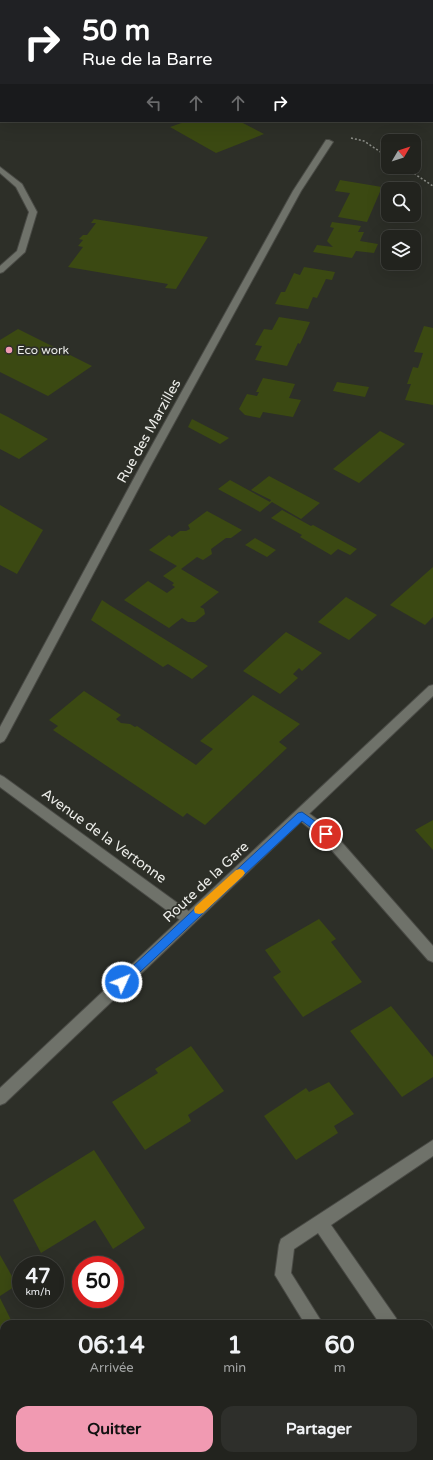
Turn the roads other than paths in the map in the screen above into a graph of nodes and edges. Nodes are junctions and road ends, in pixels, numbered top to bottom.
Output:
1 (329, 142) road end
2 (0, 169) edge
3 (0, 270) edge
4 (433, 689) edge
5 (0, 738) edge
6 (0, 780) edge
7 (302, 816) junction
8 (189, 919) junction
9 (433, 956) edge
10 (0, 1098) edge
11 (433, 1147) edge
12 (320, 1222) junction
13 (312, 1320) edge
14 (387, 1320) edge

1 - 5 street, Rue des Marzilles
2 - 3 street
4 - 7 street, Route de la Gare
6 - 8 street, Avenue de la Vertonne
7 - 8 street, Route de la Gare
7 - 9 street
8 - 10 street, Route de la Gare
11 - 12 street
12 - 13 street
12 - 14 street

